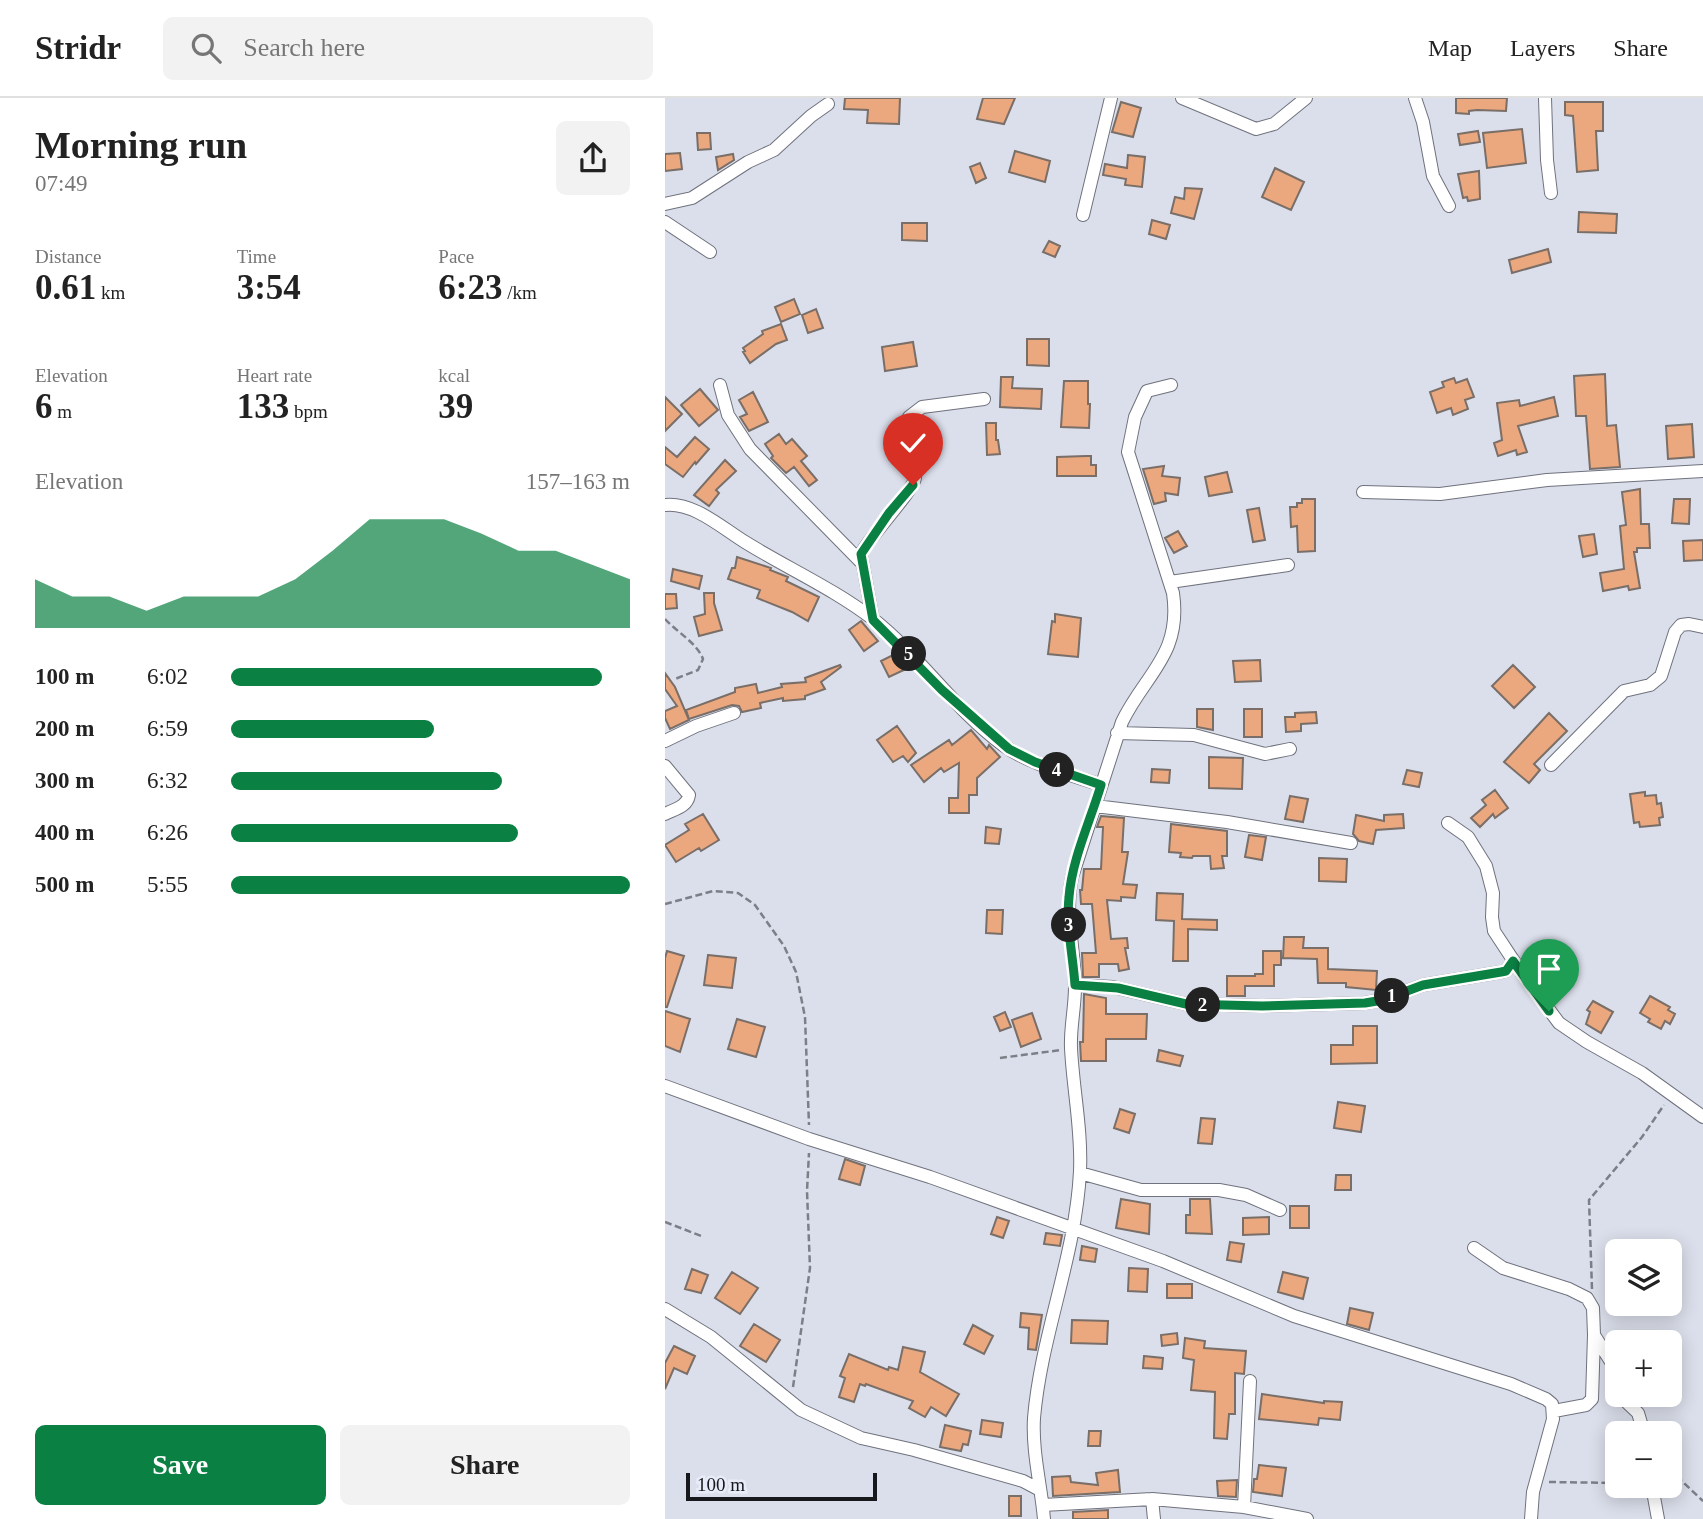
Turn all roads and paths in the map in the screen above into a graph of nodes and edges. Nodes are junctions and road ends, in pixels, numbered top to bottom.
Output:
1 (1111, 98) edge
2 (1182, 98) edge
3 (1306, 98) edge
4 (1415, 98) edge
5 (1545, 98) edge
6 (828, 104) dead end
7 (1551, 193) dead end
8 (665, 204) edge
9 (1448, 206) dead end
10 (1083, 215) dead end
11 (665, 222) edge
12 (711, 252) dead end
13 (720, 385) dead end
14 (1171, 385) dead end
15 (984, 399) dead end
16 (1703, 471) edge
17 (1363, 492) dead end
18 (665, 505) edge
19 (860, 561) junction
20 (1288, 565) dead end
21 (1170, 582) junction
22 (665, 619) edge
23 (873, 620) junction
24 (1703, 627) edge
25 (674, 679) dead end
26 (734, 713) dead end
27 (1117, 733) junction
28 (665, 741) edge
29 (1290, 749) dead end
30 (1551, 765) dead end
31 (665, 766) edge
32 (1101, 785) junction
33 (1095, 806) junction
34 (665, 814) edge
35 (1448, 823) dead end
36 (1352, 843) dead end
37 (665, 904) edge
38 (1513, 961) junction
39 (1075, 985) junction
40 (1071, 1048) junction
41 (1000, 1058) dead end
42 (665, 1086) edge
43 (1672, 1094) junction
44 (1700, 1109) edge
45 (809, 1139) junction
46 (1080, 1172) junction
47 (1280, 1210) dead end
48 (665, 1222) edge
49 (1072, 1230) junction
50 (703, 1237) dead end
51 (1473, 1248) dead end
52 (1593, 1308) junction
53 (665, 1309) edge
54 (1594, 1335) junction
55 (1605, 1352) edge
56 (1250, 1381) dead end
57 (793, 1405) junction
58 (1553, 1411) junction
59 (1536, 1482) junction
60 (1682, 1482) edge
61 (1605, 1483) edge
62 (1040, 1490) junction
63 (1655, 1498) edge
64 (1152, 1499) junction
65 (1703, 1502) edge
66 (1043, 1505) junction
67 (1244, 1507) junction
68 (1044, 1519) edge
69 (1154, 1519) edge
70 (1307, 1519) edge
71 (1531, 1519) edge
72 (1658, 1519) edge

1 - 10 street
2 - 3 street
4 - 9 street
5 - 7 street
6 - 8 street
11 - 12 street
13 - 19 street
14 - 21 street
15 - 19 street
16 - 17 street
18 - 23 street
19 - 23 street
20 - 21 street
21 - 27 street
22 - 25 path
23 - 32 street
24 - 30 street
26 - 28 street
27 - 29 street
27 - 32 street
31 - 34 street
32 - 33 street
33 - 36 street
33 - 39 street
35 - 38 street
37 - 45 path
38 - 39 street
38 - 43 street
39 - 40 street
40 - 41 path
40 - 46 street
42 - 45 street
43 - 44 street
43 - 52 path
45 - 49 street
45 - 57 path
46 - 47 street
46 - 49 street
48 - 50 path
49 - 58 street
49 - 62 street
51 - 52 street
52 - 54 street
53 - 57 street
54 - 55 street
54 - 58 street
56 - 67 street
57 - 62 street
58 - 59 street
59 - 61 path
59 - 71 street
60 - 65 path
62 - 66 street
63 - 72 street
64 - 66 street
64 - 67 street
64 - 69 street
66 - 68 street
67 - 70 street

